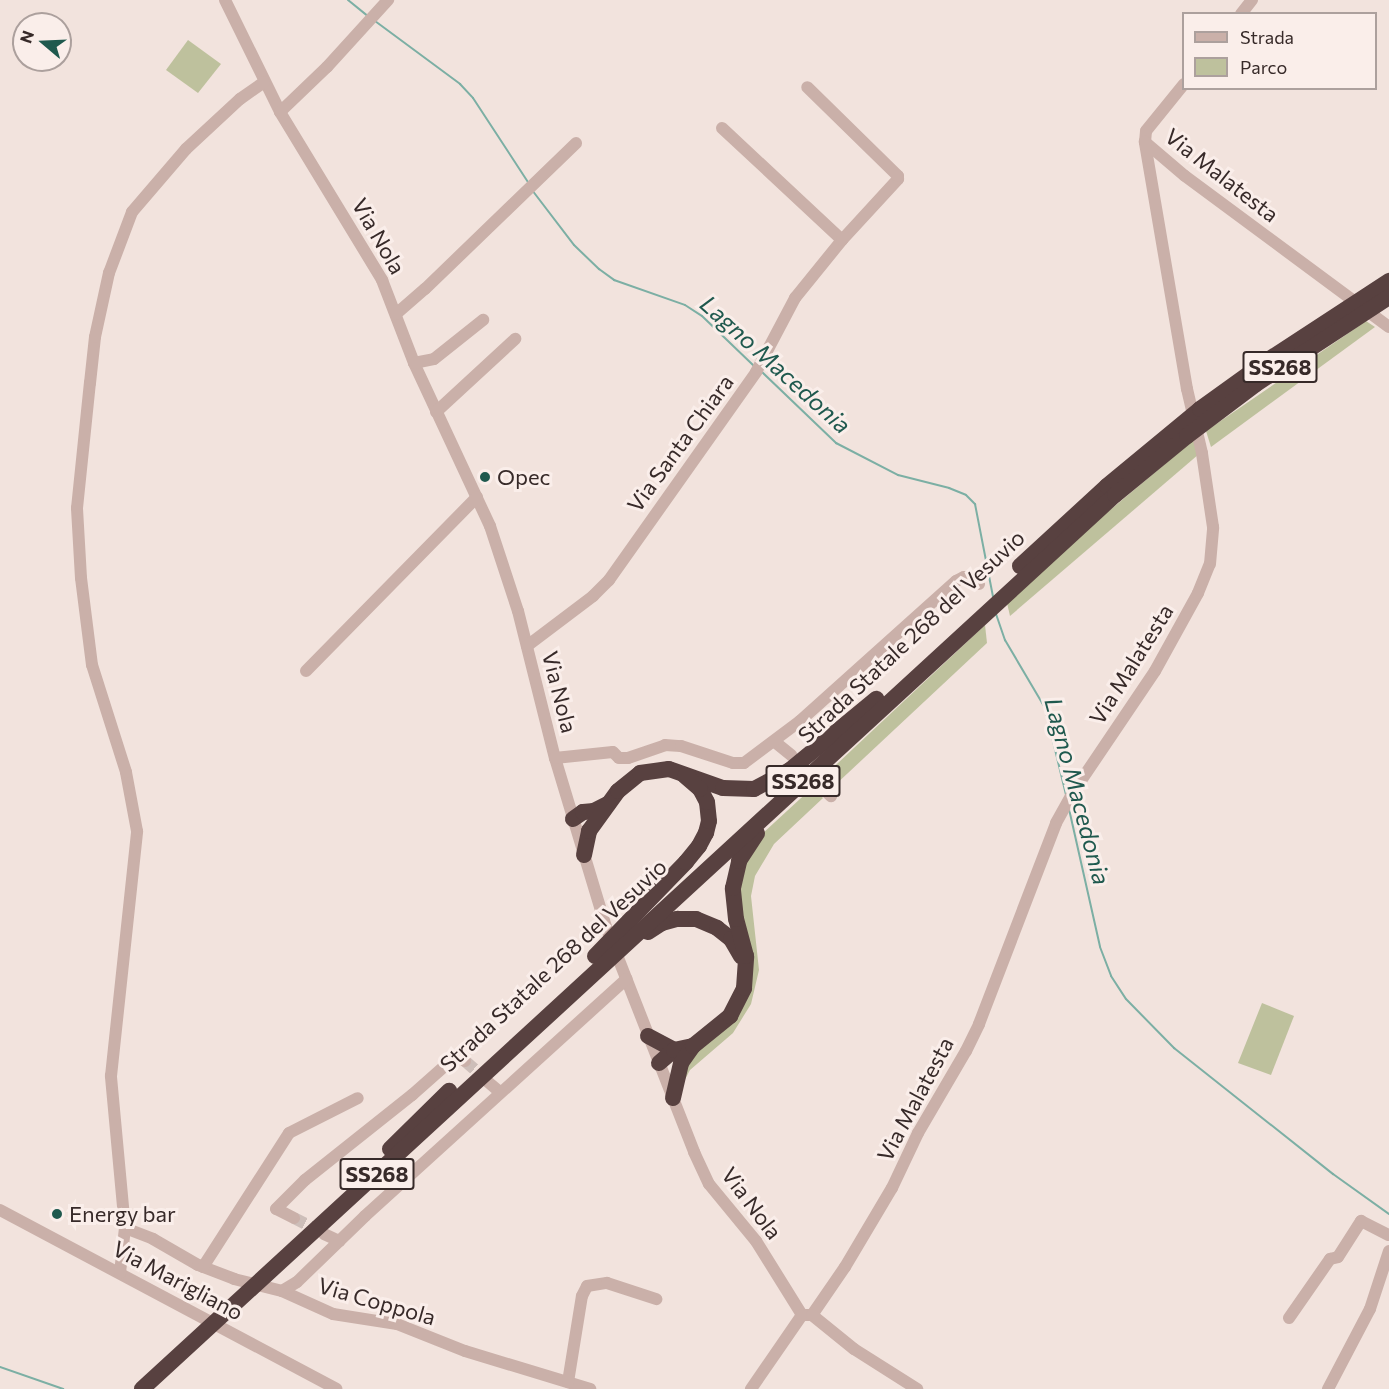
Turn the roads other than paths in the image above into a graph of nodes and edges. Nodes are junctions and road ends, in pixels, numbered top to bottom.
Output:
1 (225, 0) edge
2 (388, 0) edge
3 (1252, 0) edge
4 (1243, 12) edge
5 (264, 82) junction
6 (1182, 86) edge
7 (807, 87) dead end
8 (280, 112) junction
9 (722, 128) dead end
10 (1145, 142) junction
11 (576, 143) dead end
12 (842, 240) junction
13 (1389, 281) edge
14 (1378, 299) edge
15 (396, 314) junction
16 (483, 320) dead end
17 (1389, 327) edge
18 (515, 339) dead end
19 (414, 363) junction
20 (436, 412) junction
21 (477, 497) junction
22 (979, 584) dead end
23 (978, 613) junction
24 (527, 646) junction
25 (306, 671) dead end
26 (876, 699) junction
27 (774, 742) junction
28 (791, 755) dead end
29 (555, 758) junction
30 (680, 771) junction
31 (817, 776) junction
32 (831, 796) dead end
33 (568, 802) joint
34 (582, 820) junction
35 (584, 855) joint
36 (625, 939) junction
37 (744, 963) junction
38 (600, 965) junction
39 (626, 979) junction
40 (648, 1036) junction
41 (677, 1057) junction
42 (465, 1061) dead end
43 (660, 1065) junction
44 (488, 1082) tunnel mouth
45 (500, 1092) junction
46 (358, 1098) dead end
47 (673, 1098) junction
48 (0, 1210) edge
49 (294, 1218) tunnel mouth
50 (125, 1227) junction
51 (317, 1234) junction
52 (1389, 1235) edge
53 (339, 1241) junction
54 (1389, 1251) edge
55 (203, 1267) junction
56 (120, 1273) junction
57 (282, 1291) junction
58 (656, 1299) dead end
59 (807, 1315) junction
60 (1289, 1318) dead end
61 (568, 1382) junction
62 (142, 1389) edge
63 (336, 1389) edge
64 (590, 1389) edge
65 (751, 1389) edge
66 (917, 1389) edge
67 (1328, 1389) edge

1 - 5 street, Via Nola
2 - 8 street
3 - 4 street
5 - 8 street, Via Nola
5 - 50 street
6 - 10 street, Via Malatesta
7 - 12 street, Via Santa Chiara
8 - 15 street, Via Nola
9 - 12 street
10 - 17 street, Via Malatesta
10 - 59 street, Via Malatesta
11 - 15 street
12 - 24 street, Via Santa Chiara
13 - 14 highway, Strada Statale 268 del Vesuvio / SS268
14 - 23 highway, Strada Statale 268 del Vesuvio / SS268
15 - 19 street, Via Nola
16 - 19 street
18 - 20 street
19 - 20 street, Via Nola
20 - 21 street, Via Nola
21 - 24 street, Via Nola
21 - 25 street
22 - 27 street
23 - 26 highway, Strada Statale 268 del Vesuvio / SS268
23 - 31 highway, Strada Statale 268 del Vesuvio / SS268
24 - 29 street, Via Nola
26 - 30 highway, SS268
26 - 36 highway, Strada Statale 268 del Vesuvio / SS268
27 - 28 street
27 - 29 street
29 - 33 street, Via Nola
30 - 34 highway, SS268
30 - 36 highway, SS268
31 - 32 street
31 - 36 highway, Strada Statale 268 del Vesuvio / SS268
31 - 37 highway, SS268
33 - 34 highway
34 - 35 highway, SS268
35 - 39 street, Via Nola
36 - 37 highway, SS268
36 - 38 highway, SS268
37 - 41 highway, SS268
38 - 51 highway, Strada Statale 268 del Vesuvio / SS268
38 - 51 highway, Strada Statale 268 del Vesuvio / SS268
39 - 40 street, Via Nola
39 - 45 street
40 - 41 highway
40 - 43 street, Via Nola
41 - 43 highway, SS268
41 - 47 highway
42 - 49 street
43 - 47 street, Via Nola
44 - 45 street
45 - 53 street
46 - 55 street
47 - 59 street, Via Nola
48 - 56 street, Via Marigliano
50 - 55 street, Via Coppola
50 - 56 street
51 - 53 street
51 - 62 highway, Strada Statale 268 del Vesuvio / SS268
52 - 60 street
53 - 57 street
54 - 67 street
55 - 57 street, Via Coppola
56 - 63 street, Via Marigliano
57 - 61 street, Via Coppola
58 - 61 street
59 - 65 street
59 - 66 street, Via Nola
61 - 64 street, Via Coppola

